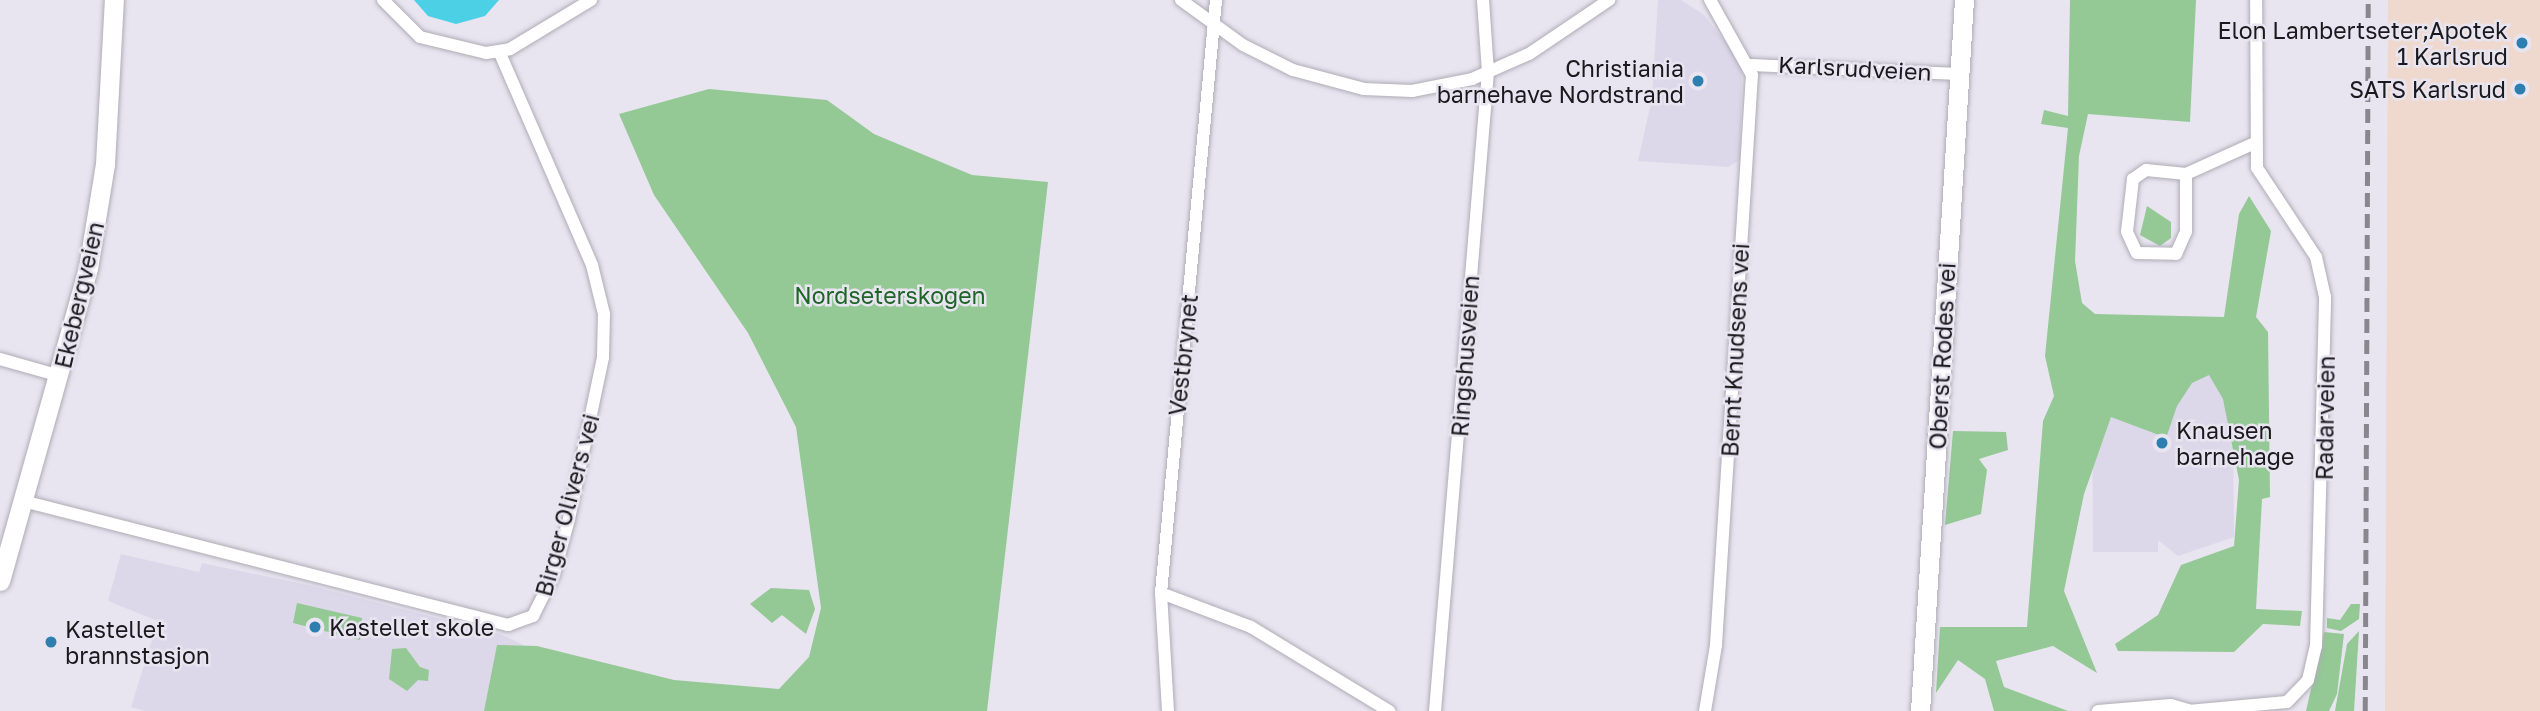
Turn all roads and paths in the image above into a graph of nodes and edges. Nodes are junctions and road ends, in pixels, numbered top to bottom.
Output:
1 (114, 0) edge
2 (383, 0) edge
3 (591, 0) edge
4 (1181, 0) edge
5 (1216, 0) edge
6 (1483, 0) edge
7 (1609, 0) edge
8 (1710, 0) edge
9 (1964, 0) edge
10 (2256, 0) edge
11 (1213, 26) junction
12 (499, 53) junction
13 (1751, 65) junction
14 (1488, 72) junction
15 (1959, 74) junction
16 (2255, 143) junction
17 (2186, 174) junction
18 (0, 359) edge
19 (60, 376) junction
20 (23, 501) junction
21 (0, 581) edge
22 (1161, 593) junction
23 (2290, 707) edge
24 (1168, 711) edge
25 (1389, 711) edge
26 (1435, 711) edge
27 (1705, 711) edge
28 (1920, 711) edge
29 (2098, 711) edge
30 (2188, 711) edge

1 - 19 street, Ekebergveien
2 - 12 street
3 - 12 street
4 - 11 street
5 - 11 street, Vestbrynet
6 - 14 street, Ringshusveien
7 - 14 street
8 - 13 street
9 - 15 street, Oberst Rodes vei
10 - 16 street, Radarveien
11 - 14 street
11 - 22 street, Vestbrynet
12 - 20 street, Birger Olivers vei
13 - 15 street, Karlsrudveien
13 - 27 street, Bernt Knudsens vei
14 - 26 street, Ringshusveien
15 - 28 street, Oberst Rodes vei
16 - 17 street
16 - 23 street, Radarveien
17 - 17 street
18 - 19 street
19 - 20 street, Ekebergveien
20 - 21 street, Ekebergveien
22 - 24 street, Vestbrynet
22 - 25 street
23 - 30 street, Radarveien
29 - 30 street, Radarveien

